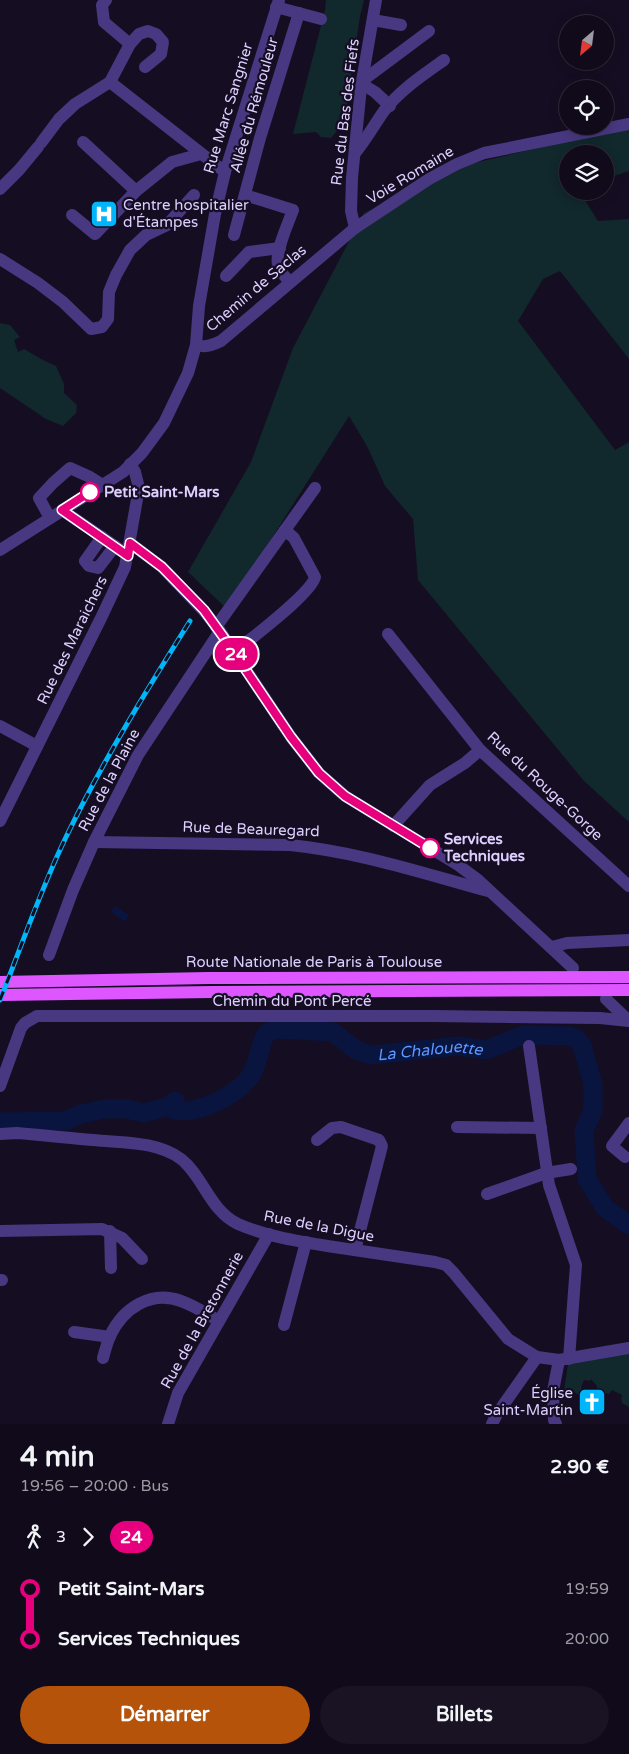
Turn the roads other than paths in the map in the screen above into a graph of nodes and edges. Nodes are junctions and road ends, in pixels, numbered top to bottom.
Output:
1 (106, 0) edge
2 (376, 0) edge
3 (278, 3) edge
4 (299, 13) junction
5 (320, 19) dead end
6 (373, 20) junction
7 (402, 25) dead end
8 (429, 31) dead end
9 (130, 44) junction
10 (444, 60) dead end
11 (145, 67) dead end
12 (110, 82) junction
13 (362, 83) junction
14 (390, 106) junction
15 (629, 124) edge
16 (83, 142) dead end
17 (201, 154) junction
18 (355, 154) junction
19 (225, 172) junction
20 (0, 189) edge
21 (136, 191) junction
22 (194, 195) dead end
23 (245, 195) junction
24 (72, 215) dead end
25 (355, 228) junction
26 (234, 235) dead end
27 (333, 245) joint
28 (280, 248) junction
29 (0, 259) edge
30 (226, 276) dead end
31 (290, 282) junction
32 (196, 345) junction
33 (130, 464) junction
34 (101, 484) junction
35 (315, 488) dead end
36 (62, 510) junction
37 (50, 518) junction
38 (285, 530) junction
39 (102, 538) junction
40 (115, 546) junction
41 (129, 549) junction
42 (0, 550) edge
43 (218, 629) junction
44 (388, 634) dead end
45 (235, 652) junction
46 (0, 726) edge
47 (37, 746) junction
48 (480, 750) junction
49 (0, 822) edge
50 (393, 826) junction
51 (94, 842) junction
52 (442, 856) junction
53 (434, 875) junction
54 (629, 886) edge
55 (491, 891) junction
56 (629, 940) edge
57 (552, 947) junction
58 (49, 955) dead end
59 (573, 968) dead end
60 (629, 977) edge
61 (0, 982) edge
62 (629, 990) edge
63 (0, 996) edge
64 (606, 999) dead end
65 (629, 1021) edge
66 (529, 1046) dead end
67 (0, 1086) edge
68 (629, 1123) edge
69 (457, 1126) dead end
70 (541, 1128) junction
71 (0, 1134) edge
72 (317, 1140) dead end
73 (625, 1157) dead end
74 (571, 1169) dead end
75 (546, 1173) junction
76 (487, 1194) dead end
77 (0, 1231) edge
78 (110, 1231) junction
79 (269, 1234) junction
80 (306, 1242) junction
81 (355, 1250) junction
82 (142, 1259) dead end
83 (111, 1268) dead end
84 (219, 1321) junction
85 (284, 1325) dead end
86 (74, 1332) dead end
87 (110, 1337) junction
88 (629, 1348) edge
89 (537, 1357) junction
90 (103, 1358) dead end
91 (564, 1360) junction
92 (168, 1424) edge
93 (492, 1424) edge
94 (556, 1424) edge

1 - 9 street
2 - 6 street, Rue du Bas des Fiefs
3 - 4 street
3 - 19 street, Rue Marc Sangnier
4 - 5 street
4 - 23 street, Allée du Rémouleur
6 - 7 street
6 - 13 street, Rue du Bas des Fiefs
8 - 13 street
9 - 11 street
9 - 12 street
10 - 14 street
12 - 17 street
12 - 20 street
13 - 14 street
13 - 18 street, Rue du Bas des Fiefs
14 - 18 street
15 - 25 street, Voie Romaine
16 - 21 street
17 - 19 street
17 - 21 street
18 - 25 street, Rue du Bas des Fiefs
19 - 32 street, Rue Marc Sangnier
21 - 24 street
22 - 29 street
23 - 26 street, Allée du Rémouleur
23 - 28 street
25 - 27 street, Voie Romaine
27 - 31 street, Chemin de Saclas
28 - 30 street
28 - 31 street
31 - 32 street, Chemin de Saclas
32 - 33 street, Rue Marc Sangnier
33 - 34 street, Rue Marc Sangnier
33 - 41 street, Rue des Maraichers
34 - 36 street, Rue Marc Sangnier
34 - 37 street
35 - 38 street, Rue de la Plaine
36 - 37 street, Rue Marc Sangnier
36 - 39 street
37 - 42 street, Rue Marc Sangnier
38 - 43 street, Rue de la Plaine
38 - 45 street
39 - 40 street
39 - 40 street
40 - 41 street
41 - 43 street
41 - 47 street, Rue des Maraichers
43 - 45 street
43 - 51 street, Rue de la Plaine
44 - 48 street, Rue du Rouge-Gorge
45 - 50 street
46 - 47 street
47 - 49 street, Rue des Maraichers
48 - 50 street
48 - 54 street, Rue du Rouge-Gorge
50 - 52 street
51 - 53 street, Rue de Beauregard
51 - 58 street, Rue de la Plaine
52 - 53 street
52 - 55 street
53 - 55 street, Rue de Beauregard
55 - 57 street
56 - 57 street
57 - 59 street
60 - 61 main road, Route Nationale de Paris à Toulouse
62 - 63 main road, Route Nationale de Paris à Toulouse
64 - 65 street
65 - 67 street, Chemin du Pont Percé
66 - 70 street
68 - 73 street
69 - 70 street
70 - 75 street
71 - 79 street, Rue de la Digue
72 - 81 street
74 - 75 street
75 - 76 street
75 - 91 street
77 - 78 street
78 - 82 street
78 - 83 street
79 - 80 street, Rue de la Digue
79 - 84 street, Rue de la Bretonnerie
80 - 81 street, Rue de la Digue
80 - 85 street
81 - 89 street, Rue de la Digue
84 - 87 street
84 - 92 street, Rue de la Bretonnerie
86 - 87 street
87 - 90 street
88 - 91 street
89 - 91 street
89 - 93 street
91 - 94 street

